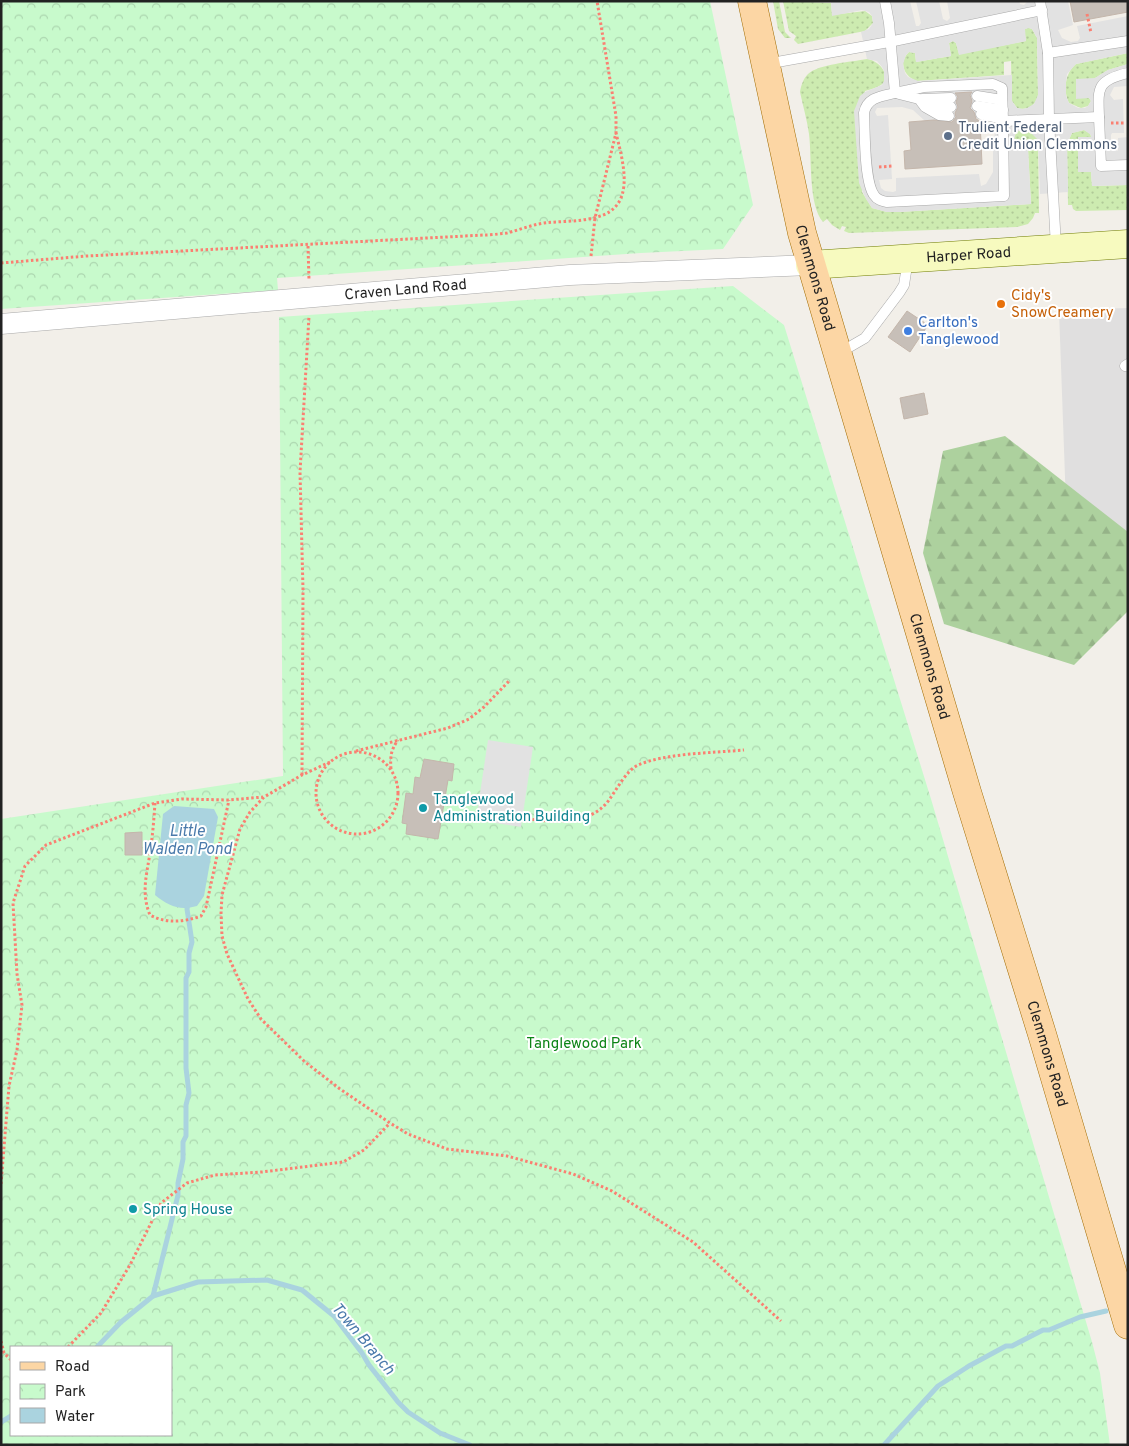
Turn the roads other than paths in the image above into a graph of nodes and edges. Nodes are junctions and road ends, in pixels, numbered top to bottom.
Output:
1 (752, 1) edge
2 (885, 1) edge
3 (1041, 6) edge
4 (1128, 41) edge
5 (889, 42) junction
6 (1048, 53) junction
7 (765, 64) junction
8 (1128, 73) edge
9 (895, 93) junction
10 (919, 99) junction
11 (1003, 112) junction
12 (1099, 117) junction
13 (1049, 120) junction
14 (1128, 165) edge
15 (1128, 244) edge
16 (1056, 248) junction
17 (908, 258) junction
18 (810, 265) junction
19 (1, 324) edge
20 (838, 353) junction
21 (1128, 1325) edge

1 - 7 main road, Clemmons Road
2 - 5 lane
3 - 5 lane
3 - 6 lane
4 - 6 lane
5 - 7 lane
5 - 9 lane
6 - 13 lane
7 - 18 main road, Clemmons Road
8 - 12 lane
9 - 10 lane
9 - 11 lane
9 - 11 lane
10 - 10 lane
11 - 11 lane
11 - 13 lane
12 - 13 lane
12 - 14 lane
13 - 16 lane
15 - 16 main road, Harper Road
16 - 17 main road, Harper Road
17 - 18 main road, Harper Road
17 - 20 lane
18 - 19 street, Craven Land Road
18 - 20 main road, Clemmons Road
20 - 21 main road, Clemmons Road

